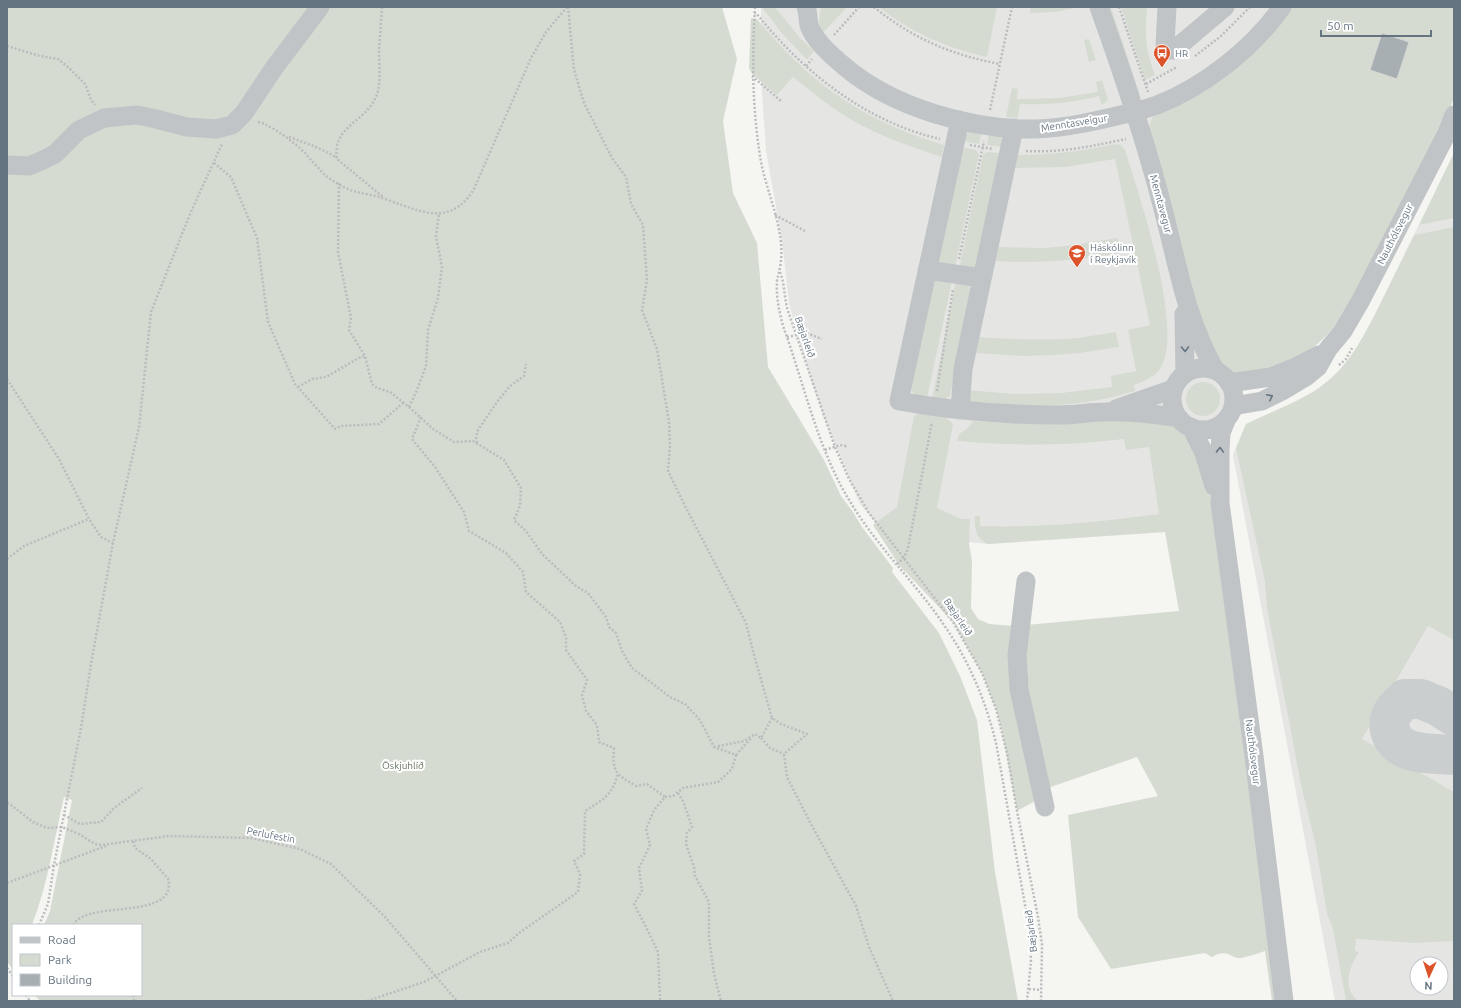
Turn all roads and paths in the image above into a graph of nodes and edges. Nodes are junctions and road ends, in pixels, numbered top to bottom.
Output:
1 (320, 7) edge
2 (382, 7) edge
3 (568, 7) edge
4 (754, 7) edge
5 (806, 7) edge
6 (874, 7) edge
7 (1012, 7) edge
8 (1099, 7) edge
9 (1119, 7) edge
10 (1166, 7) edge
11 (1282, 7) edge
12 (1217, 9) edge
13 (7, 46) edge
14 (1000, 64) junction
15 (752, 76) junction
16 (781, 101) dead end
17 (1148, 108) junction
18 (1454, 115) edge
19 (112, 116) junction
20 (960, 120) junction
21 (987, 125) junction
22 (224, 127) junction
23 (1014, 128) junction
24 (287, 137) junction
25 (337, 159) junction
26 (214, 163) junction
27 (7, 165) edge
28 (339, 183) junction
29 (385, 199) junction
30 (438, 214) junction
31 (775, 215) junction
32 (805, 231) dead end
33 (927, 270) junction
34 (780, 271) junction
35 (955, 274) junction
36 (982, 278) junction
37 (1184, 297) junction
38 (796, 334) junction
39 (787, 337) junction
40 (822, 338) dead end
41 (1328, 349) junction
42 (365, 356) junction
43 (526, 364) dead end
44 (1215, 370) junction
45 (1186, 373) junction
46 (7, 379) edge
47 (1229, 383) junction
48 (298, 388) junction
49 (1173, 389) junction
50 (403, 403) junction
51 (409, 407) junction
52 (935, 408) junction
53 (960, 410) junction
54 (1106, 412) junction
55 (1230, 412) junction
56 (421, 417) junction
57 (1185, 423) junction
58 (477, 444) junction
59 (847, 444) dead end
60 (835, 447) junction
61 (825, 450) junction
62 (1220, 503) junction
63 (89, 519) junction
64 (113, 543) junction
65 (904, 558) junction
66 (7, 559) edge
67 (897, 564) junction
68 (1026, 581) dead end
69 (772, 718) junction
70 (755, 734) junction
71 (760, 738) junction
72 (714, 747) junction
73 (784, 754) junction
74 (736, 755) junction
75 (618, 773) junction
76 (142, 788) dead end
77 (678, 793) junction
78 (665, 797) junction
79 (7, 804) edge
80 (1045, 807) dead end
81 (64, 815) junction
82 (62, 827) junction
83 (134, 840) junction
84 (108, 845) junction
85 (54, 865) junction
86 (7, 883) edge
87 (39, 924) edge
88 (75, 924) edge
89 (435, 976) junction
90 (1028, 989) junction
91 (1041, 990) junction
92 (367, 1001) edge
93 (457, 1001) edge
94 (658, 1001) edge
95 (721, 1001) edge
96 (892, 1001) edge
97 (1028, 1001) edge
98 (1041, 1001) edge
99 (1284, 1001) edge

1 - 22 street
2 - 25 path
3 - 30 path
3 - 69 path
4 - 15 path, Bæjarleið
5 - 20 street, Menntasveigur
6 - 14 path
7 - 14 path
8 - 17 street, Menntavegur
9 - 17 path
10 - 12 street
11 - 17 street
13 - 19 path
14 - 21 path
15 - 16 path
15 - 31 path, Bæjarleið
17 - 23 street, Menntasveigur
17 - 37 street, Menntavegur
18 - 41 street, Nauthólsvegur
19 - 22 street
19 - 27 street
20 - 21 street, Menntasveigur
20 - 33 street
21 - 23 street, Menntasveigur
21 - 35 path
22 - 24 path
22 - 26 path
23 - 36 street
24 - 25 path
24 - 28 path
25 - 29 path
26 - 48 path
26 - 64 path
28 - 29 path
28 - 42 path
29 - 30 path
30 - 51 path
31 - 32 path
31 - 34 path, Bæjarleið
33 - 35 street
33 - 52 street
34 - 38 path, Bæjarleið
34 - 39 path, Bæjarleið
35 - 36 street
35 - 52 path
36 - 53 street
37 - 44 street, Menntavegur
37 -> 45 street, Menntavegur
38 - 39 path
38 - 40 path
38 - 60 path, Bæjarleið
39 - 61 path, Bæjarleið
41 - 47 street, Nauthólsvegur
55 -> 41 street, Nauthólsvegur
42 - 48 path
42 - 50 path
43 - 58 path
44 - 45 street
44 - 47 street
45 - 49 street
46 - 63 path
47 - 55 street
48 - 50 path
49 - 54 street
49 - 57 street
50 - 51 path
51 - 56 path
52 - 53 street
52 - 65 path
53 - 54 street
54 - 57 street
55 - 57 street
62 -> 55 street, Nauthólsvegur
56 - 58 path
56 - 75 path
57 - 62 street, Nauthólsvegur
58 - 72 path
59 - 60 path
60 - 61 path
60 - 65 path, Bæjarleið
61 - 67 path, Bæjarleið
62 - 99 street, Nauthólsvegur
63 - 64 path
63 - 66 path
64 - 81 path
65 - 67 path
65 - 91 path, Bæjarleið
67 - 90 path, Bæjarleið
68 - 80 street
69 - 71 path
69 - 73 path
70 - 71 path
70 - 72 path
70 - 74 path
71 - 73 path
72 - 74 path
73 - 96 path
74 - 77 path
75 - 78 path
75 - 89 path
76 - 81 path
77 - 78 path
77 - 95 path
78 - 94 path
79 - 82 path, Perlufestin
81 - 82 path
82 - 84 path, Perlufestin
82 - 85 path
83 - 84 path, Perlufestin
83 - 88 path
83 - 89 path, Perlufestin
84 - 85 path
85 - 86 path
85 - 87 path
89 - 92 path
89 - 93 path, Perlufestin
90 - 91 path
90 - 97 path, Bæjarleið
91 - 98 path, Bæjarleið

